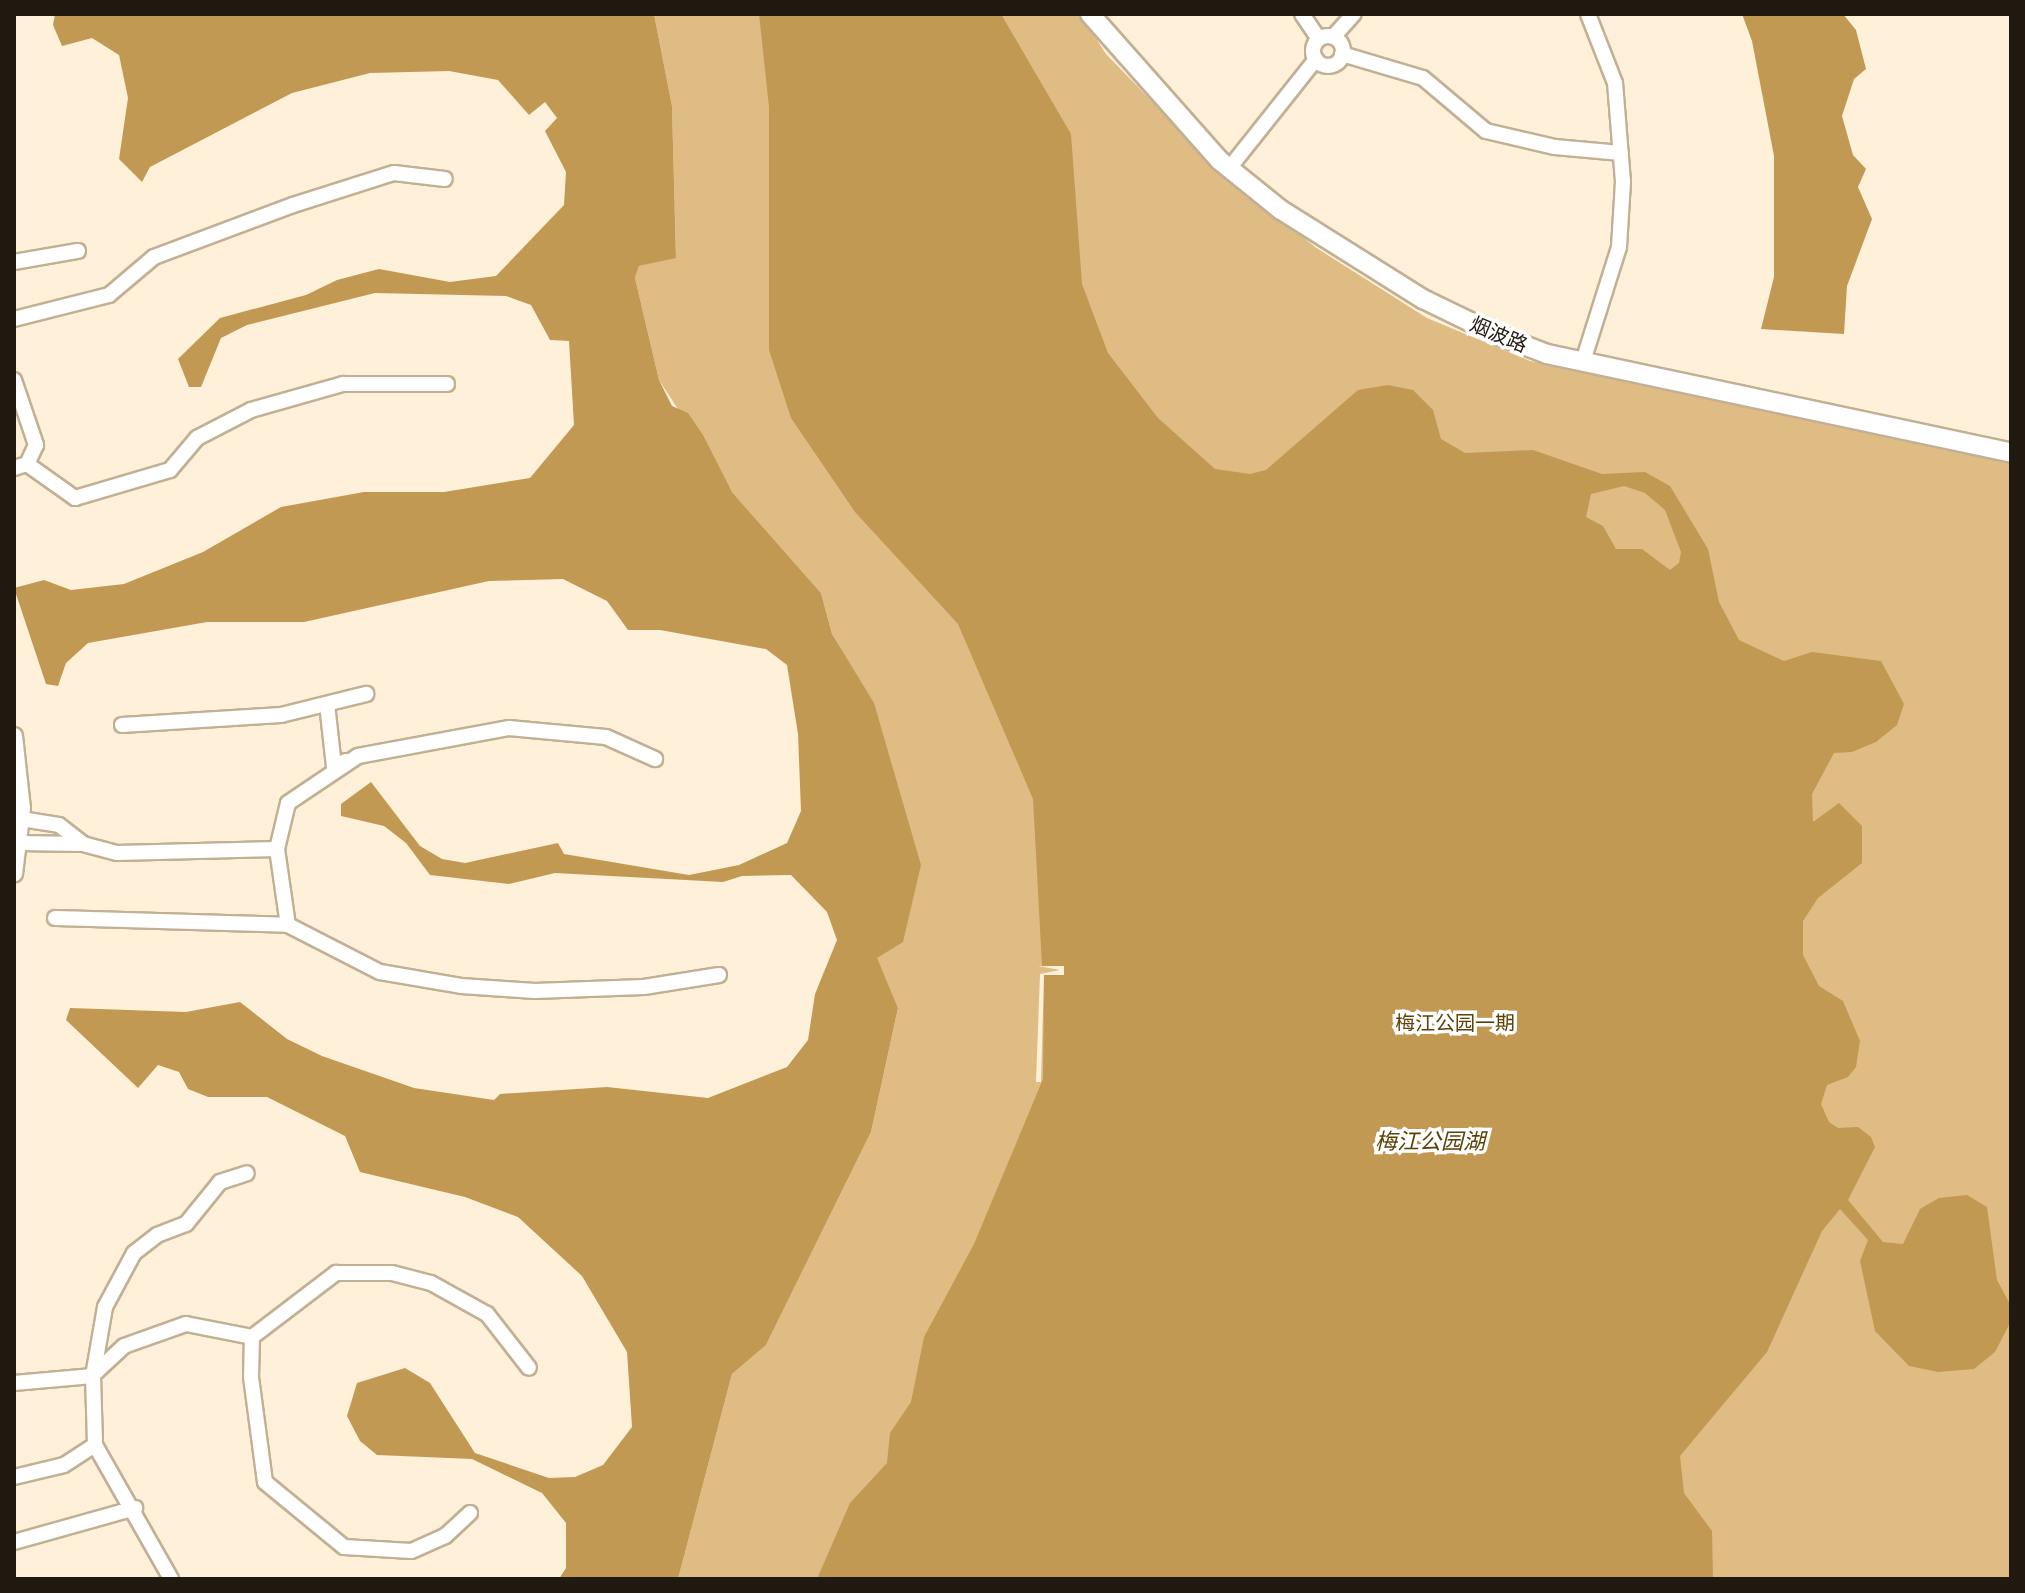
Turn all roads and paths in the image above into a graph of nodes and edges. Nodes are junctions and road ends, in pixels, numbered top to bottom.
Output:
1 (1090, 14) edge
2 (1101, 14) edge
3 (1302, 14) edge
4 (1354, 14) edge
5 (1588, 14) edge
6 (1326, 38) junction
7 (1342, 54) junction
8 (1316, 59) junction
9 (1621, 153) junction
10 (1235, 161) junction
11 (445, 179) dead end
12 (78, 251) dead end
13 (14, 262) edge
14 (14, 319) edge
15 (1585, 355) junction
16 (14, 380) edge
17 (447, 384) dead end
18 (2011, 441) edge
19 (2011, 453) edge
20 (20, 466) edge
21 (366, 694) dead end
22 (327, 704) junction
23 (122, 725) dead end
24 (14, 736) edge
25 (358, 756) junction
26 (655, 759) dead end
27 (21, 819) junction
28 (18, 843) junction
29 (83, 844) junction
30 (277, 849) junction
31 (14, 874) edge
32 (55, 918) dead end
33 (288, 925) junction
34 (719, 975) dead end
35 (247, 1173) dead end
36 (252, 1337) junction
37 (529, 1368) dead end
38 (93, 1376) junction
39 (14, 1383) edge
40 (95, 1445) junction
41 (14, 1477) edge
42 (135, 1508) junction
43 (470, 1513) dead end
44 (14, 1542) edge
45 (171, 1579) edge

1 - 19 main road, 烟波路
2 - 10 main road, 烟波路
3 - 6 street
4 - 6 street
5 - 9 street
6 - 7 street
6 - 8 street
7 - 8 street
7 - 9 street
8 - 10 street
9 - 15 street
10 - 15 main road, 烟波路
11 - 14 street
12 - 13 street
15 - 18 main road, 烟波路
16 - 20 street
17 - 20 street
21 - 22 street
22 - 23 street
22 - 25 street
24 - 27 street
25 - 26 street
25 - 30 street
27 - 28 street
27 - 29 street
28 - 29 street
28 - 31 street
29 - 30 street
30 - 33 street
32 - 33 street
33 - 34 street
35 - 38 street
36 - 37 street
36 - 38 street
36 - 43 street
38 - 39 street
38 - 40 street
40 - 41 street
40 - 42 street
42 - 44 street
42 - 45 street

